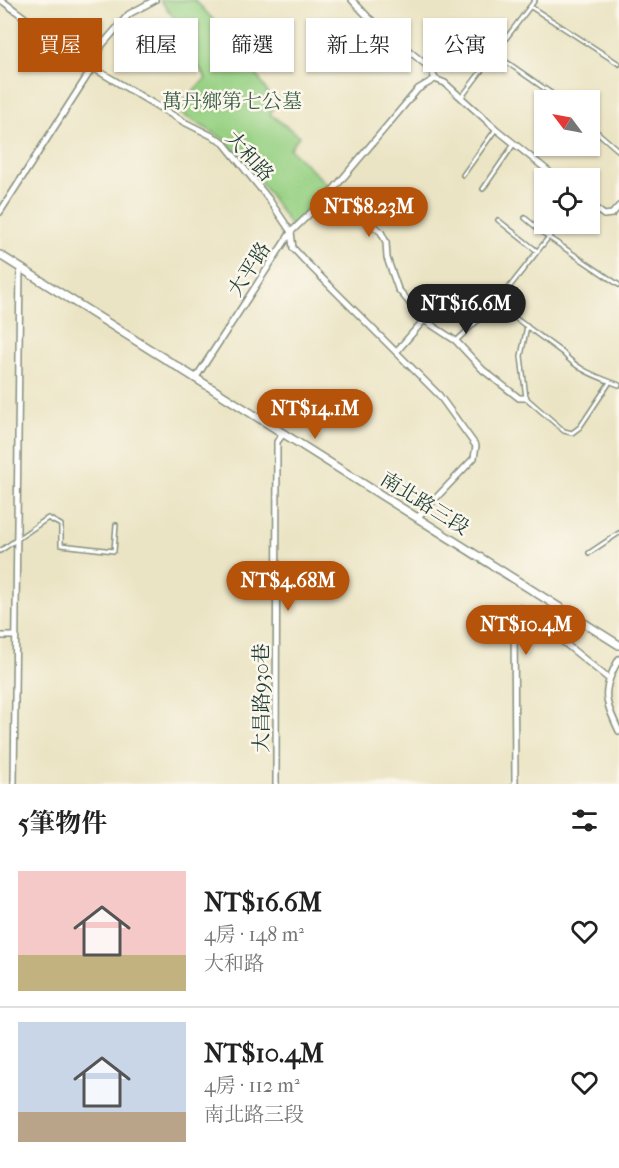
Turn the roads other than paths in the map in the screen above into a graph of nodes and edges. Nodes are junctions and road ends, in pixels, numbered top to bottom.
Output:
1 (1, 0) edge
2 (155, 0) edge
3 (352, 0) edge
4 (535, 0) edge
5 (531, 7) junction
6 (25, 18) edge
7 (507, 38) edge
8 (102, 45) edge
9 (507, 62) edge
10 (619, 64) edge
11 (90, 72) edge
12 (100, 72) edge
13 (481, 72) edge
14 (435, 79) junction
15 (547, 90) edge
16 (461, 98) junction
17 (496, 129) junction
18 (600, 134) edge
19 (514, 144) junction
20 (619, 149) edge
21 (544, 168) edge
22 (463, 175) dead end
23 (334, 189) junction
24 (483, 189) dead end
25 (619, 206) edge
26 (0, 212) edge
27 (600, 212) edge
28 (525, 218) dead end
29 (498, 220) dead end
30 (291, 232) junction
31 (551, 234) edge
32 (548, 237) junction
33 (537, 251) junction
34 (0, 255) edge
35 (20, 266) junction
36 (619, 285) edge
37 (496, 304) junction
38 (424, 320) junction
39 (526, 326) junction
40 (456, 341) junction
41 (396, 352) junction
42 (195, 379) junction
43 (610, 382) junction
44 (619, 385) edge
45 (526, 398) junction
46 (283, 434) junction
47 (417, 518) junction
48 (116, 525) dead end
49 (619, 533) edge
50 (17, 541) junction
51 (0, 551) edge
52 (590, 553) dead end
53 (0, 636) edge
54 (16, 636) junction
55 (619, 645) edge
56 (619, 659) edge
57 (609, 679) junction
58 (619, 731) edge
59 (14, 784) edge
60 (276, 784) edge
61 (515, 784) edge

1 - 6 street, 大和路
2 - 8 street
3 - 14 street
4 - 5 lane
5 - 7 lane
5 - 10 lane
9 - 15 lane
11 - 26 street
12 - 30 street, 大和路
13 - 16 lane
14 - 16 street
14 - 23 street, 大平路
16 - 17 street
17 - 19 street
17 - 22 lane
18 - 20 lane
19 - 21 street
19 - 24 lane
23 - 30 street, 大平路
23 - 38 street
25 - 27 street
28 - 32 lane
29 - 33 lane
30 - 41 street, 大和路
30 - 42 street, 大平路
31 - 32 lane
32 - 33 lane
32 - 36 lane
33 - 37 lane
34 - 35 street, 南北路三段
35 - 42 street, 南北路三段
35 - 50 street
37 - 39 lane
37 - 40 lane
38 - 40 street
38 - 41 street
39 - 43 lane
39 - 45 lane
40 - 45 street
41 - 47 street, 大和路
42 - 46 street, 南北路三段
43 - 44 lane
43 - 45 lane
46 - 47 street, 南北路三段
46 - 60 street, 大昌路930巷
47 - 55 street, 南北路三段
48 - 50 lane
49 - 52 lane
50 - 51 lane
50 - 54 street
53 - 54 street
54 - 59 street
56 - 57 street
57 - 58 street
57 - 61 street

